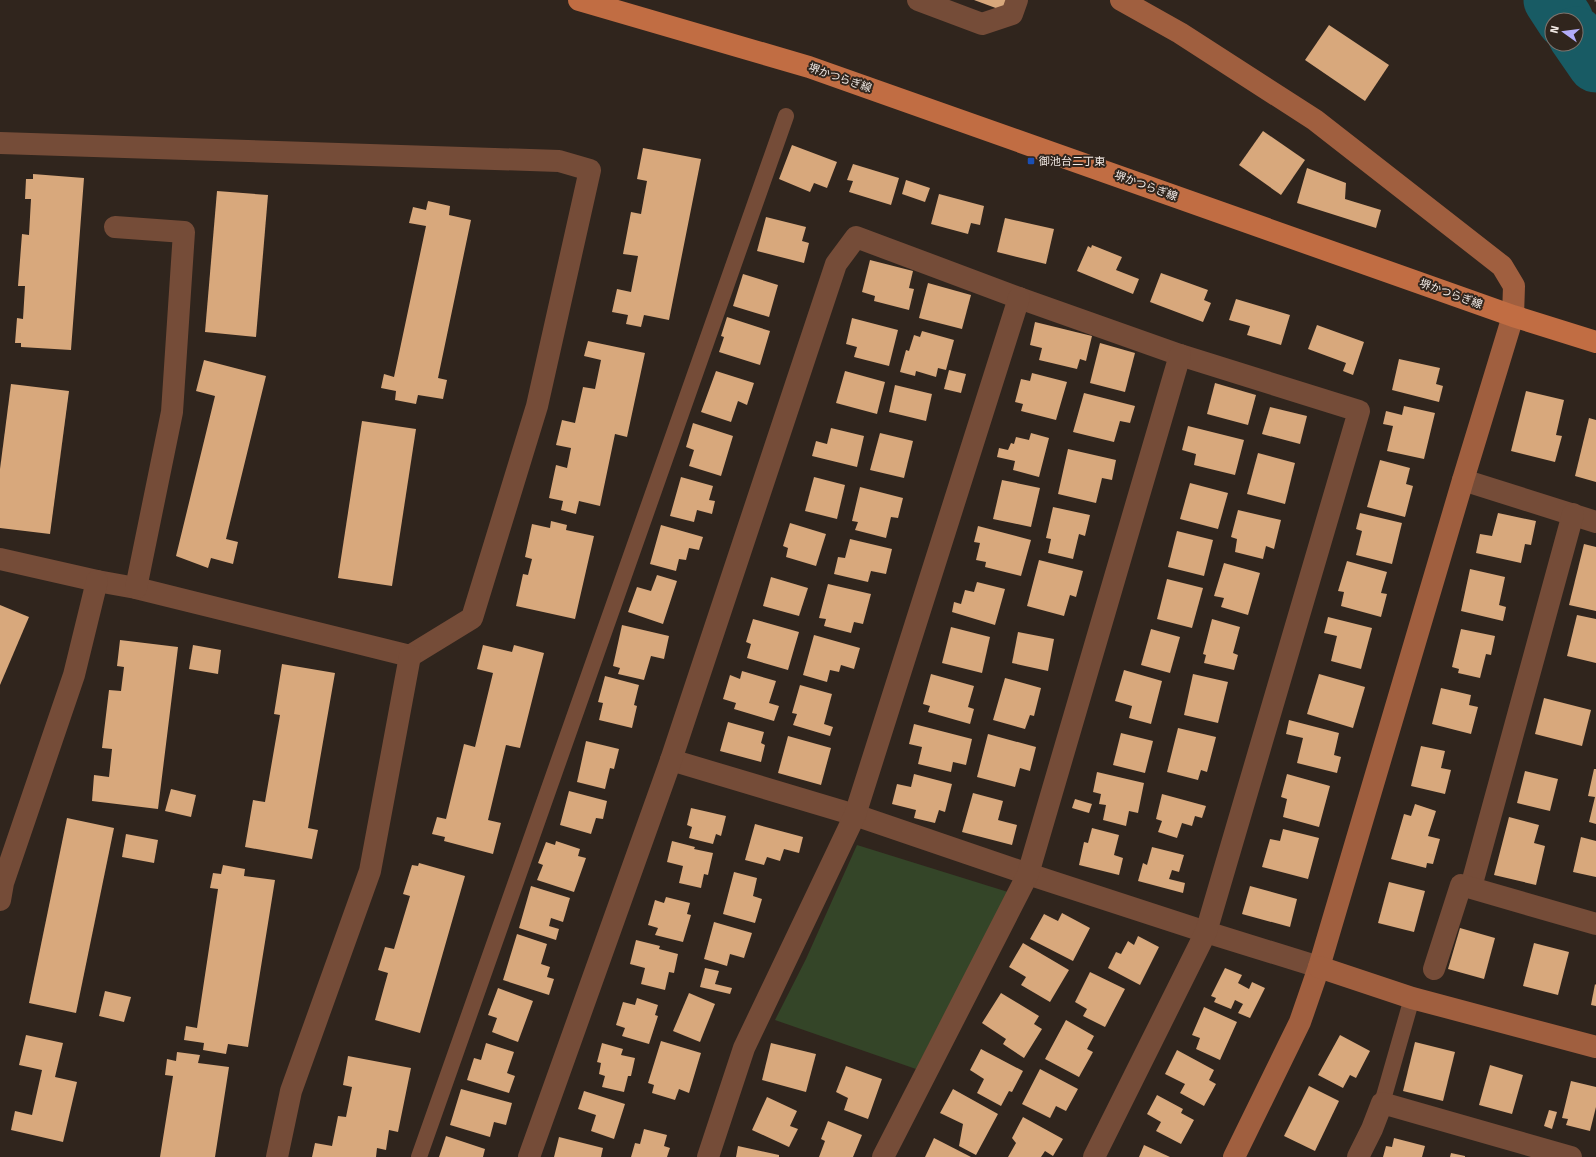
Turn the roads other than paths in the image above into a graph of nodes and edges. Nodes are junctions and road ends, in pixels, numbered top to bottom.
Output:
1 (579, 0) edge
2 (918, 0) edge
3 (1016, 0) edge
4 (1121, 0) edge
5 (786, 116) dead end
6 (0, 143) edge
7 (115, 227) dead end
8 (1019, 298) junction
9 (1513, 316) junction
10 (1596, 342) edge
11 (1180, 355) junction
12 (1463, 480) junction
13 (1573, 514) junction
14 (1596, 522) edge
15 (0, 560) edge
16 (97, 582) junction
17 (136, 588) junction
18 (410, 656) junction
19 (671, 760) junction
20 (855, 815) junction
21 (1028, 874) junction
22 (1471, 888) junction
23 (0, 900) edge
24 (1596, 924) edge
25 (1206, 932) junction
26 (1319, 967) junction
27 (1434, 969) dead end
28 (1412, 998) junction
29 (1596, 1047) edge
30 (1382, 1104) junction
31 (277, 1157) edge
32 (419, 1157) edge
33 (529, 1157) edge
34 (708, 1157) edge
35 (883, 1157) edge
36 (1094, 1157) edge
37 (1234, 1157) edge
38 (1358, 1157) edge
39 (1570, 1157) edge

1 - 9 main road, 堺かつらぎ線
2 - 3 street
4 - 9 street
5 - 32 lane
6 - 18 street
7 - 17 street
8 - 11 street
8 - 19 street
8 - 20 street
9 - 10 main road, 堺かつらぎ線
9 - 12 street
11 - 21 street
11 - 25 street
12 - 13 street
12 - 26 street
13 - 14 street
13 - 22 street
15 - 16 street
16 - 17 street
16 - 23 street
17 - 18 street
18 - 31 street
19 - 20 street
19 - 33 street
20 - 21 street
20 - 34 street
21 - 25 street
21 - 35 street
22 - 24 street
22 - 27 street
25 - 26 street
25 - 36 street
26 - 28 street
26 - 37 street
28 - 29 street
28 - 30 lane
30 - 38 street
30 - 39 street

